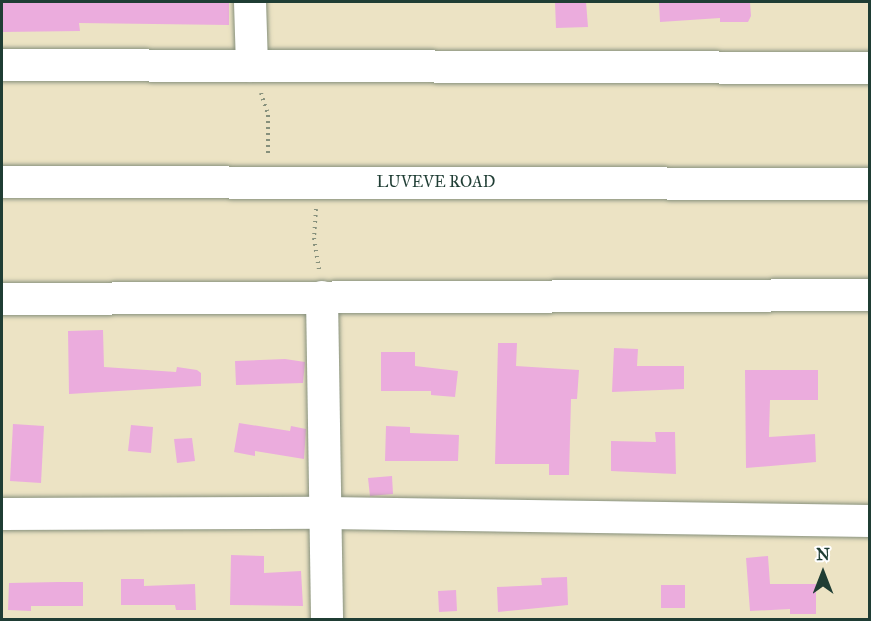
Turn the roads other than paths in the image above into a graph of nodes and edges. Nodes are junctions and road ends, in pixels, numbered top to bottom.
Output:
1 (250, 2) edge
2 (2, 65) edge
3 (252, 66) junction
4 (870, 68) edge
5 (2, 182) edge
6 (870, 184) edge
7 (870, 295) edge
8 (322, 297) junction
9 (2, 299) edge
10 (327, 513) junction
11 (2, 514) edge
12 (870, 521) edge
13 (327, 620) edge

1 - 3 street
2 - 3 street
3 - 4 street
5 - 6 street, LUVEVE ROAD
7 - 8 street
8 - 9 street
8 - 10 street
10 - 11 street
10 - 12 street
10 - 13 street

